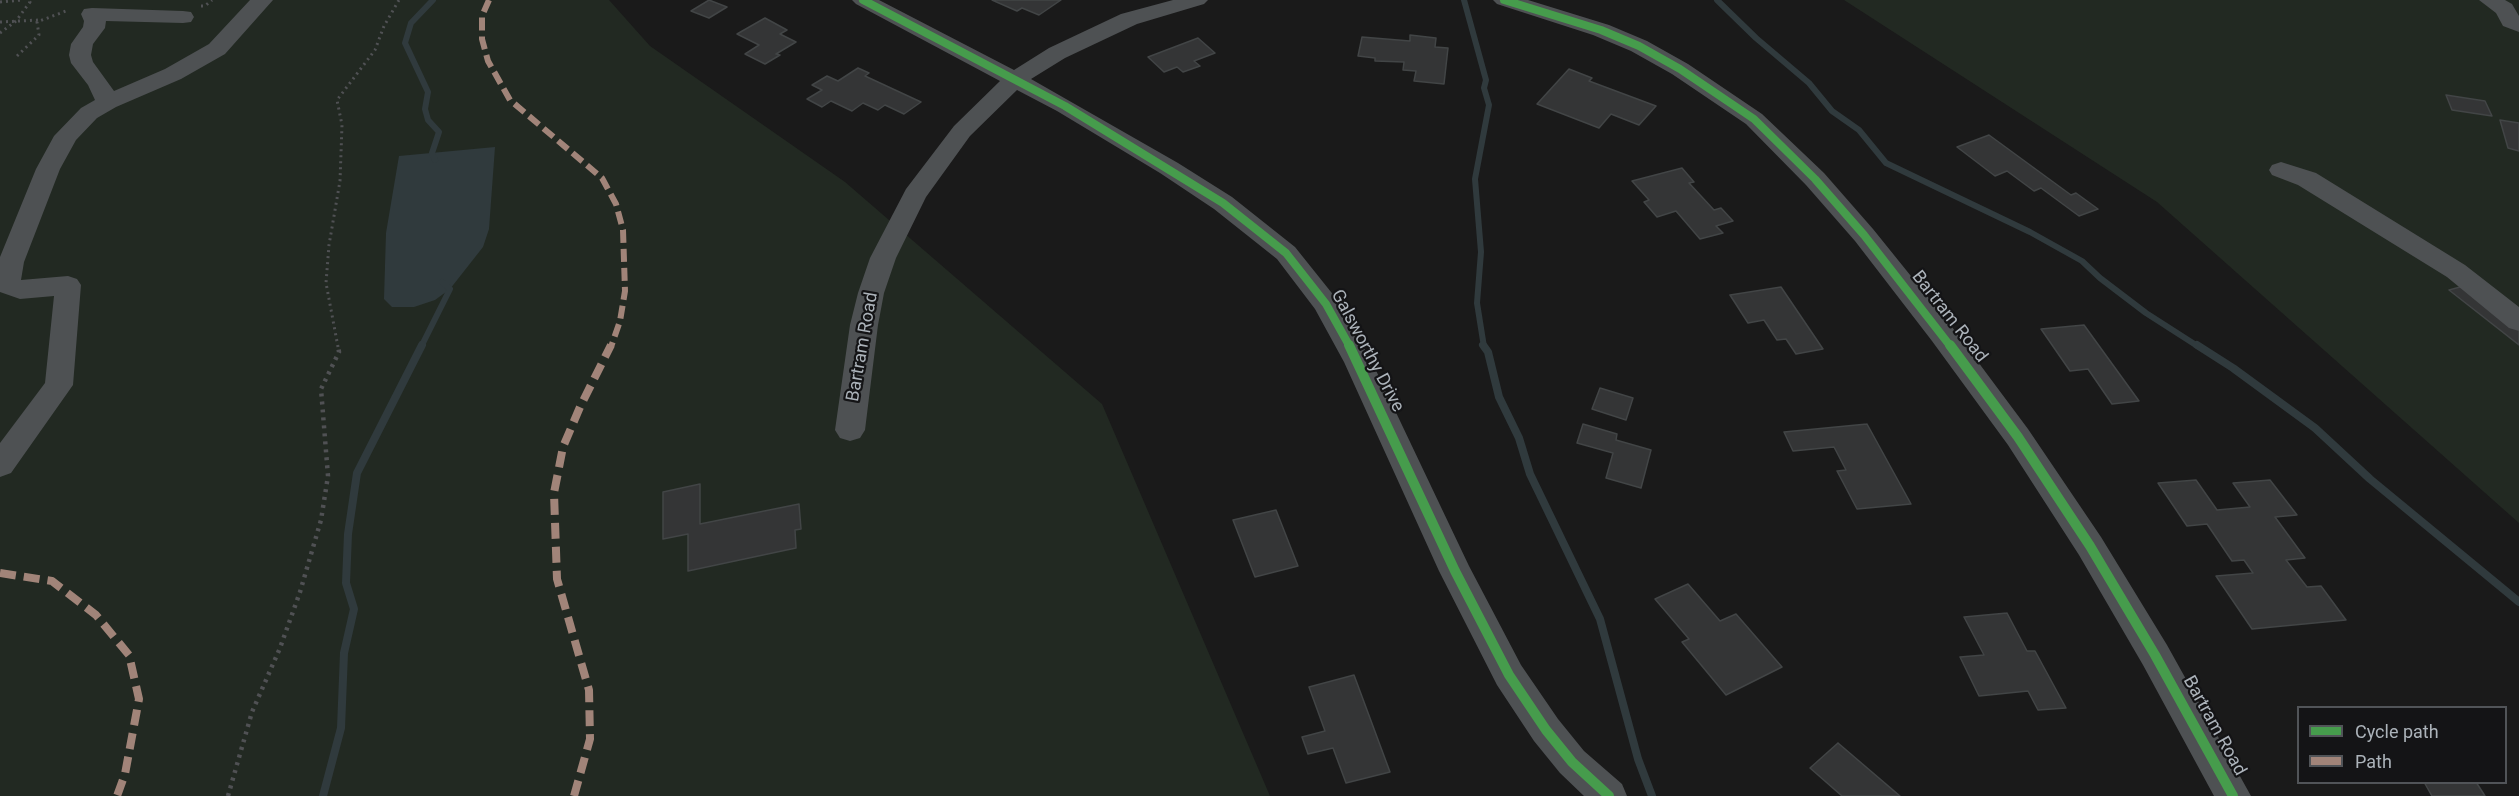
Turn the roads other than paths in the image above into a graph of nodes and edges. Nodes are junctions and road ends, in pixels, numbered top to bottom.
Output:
1 (262, 0) edge
2 (864, 0) edge
3 (1197, 0) edge
4 (1503, 0) edge
5 (2490, 0) edge
6 (183, 17) dead end
7 (2519, 26) edge
8 (1015, 79) junction
9 (108, 102) junction
10 (2281, 170) dead end
11 (2519, 321) edge
12 (850, 430) dead end
13 (0, 465) edge
14 (1609, 796) edge
15 (2234, 796) edge

1 - 9 street
2 - 8 street, Galsworthy Drive
3 - 8 street, Bartram Road
4 - 15 street, Bartram Road
5 - 7 street
6 - 9 street
8 - 12 street, Bartram Road
8 - 14 street, Galsworthy Drive
9 - 13 street
10 - 11 street

